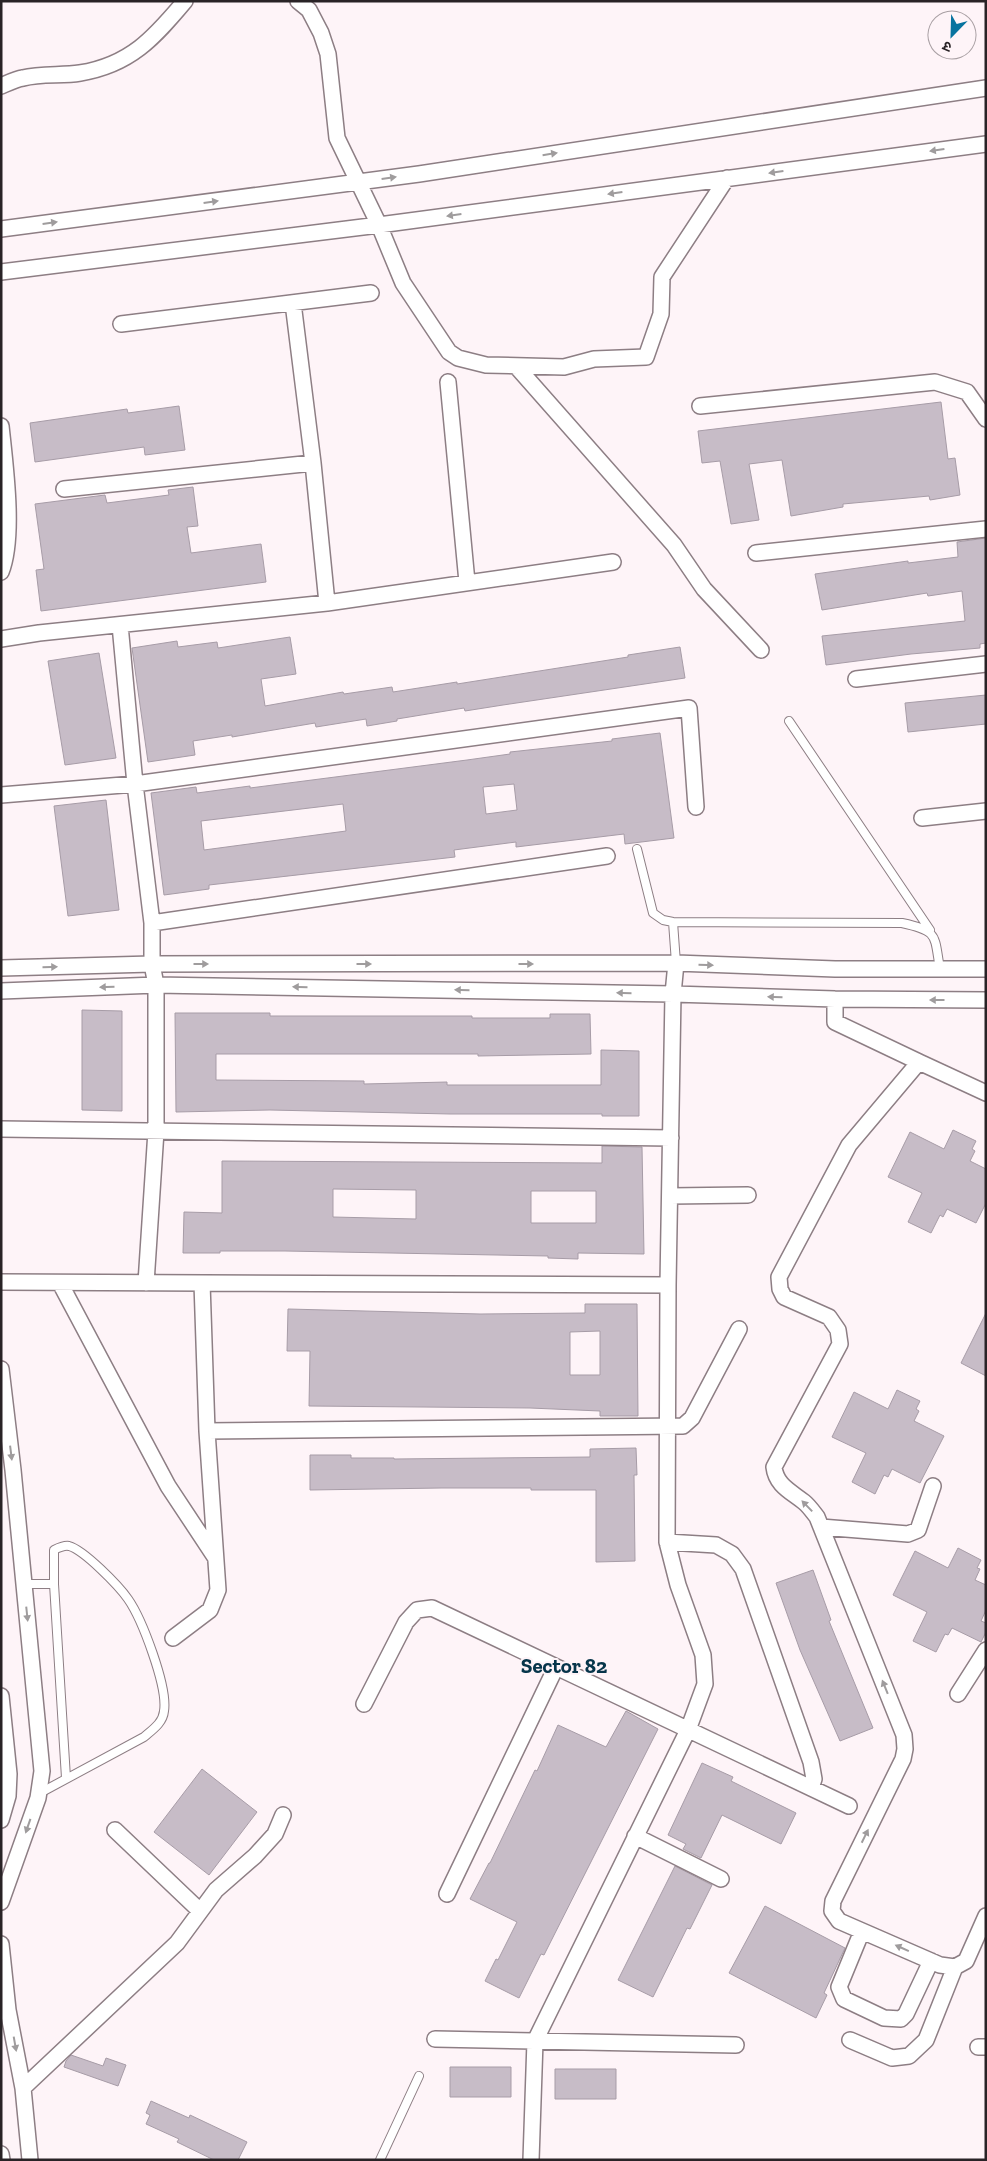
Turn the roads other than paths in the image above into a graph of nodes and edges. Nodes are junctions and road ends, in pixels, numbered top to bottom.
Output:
1 (185, 1) edge
2 (298, 1) edge
3 (1, 86) edge
4 (986, 88) edge
5 (986, 144) edge
6 (727, 178) junction
7 (357, 182) junction
8 (379, 225) junction
9 (1, 229) edge
10 (1, 272) edge
11 (371, 293) dead end
12 (293, 303) junction
13 (121, 324) dead end
14 (516, 366) junction
15 (448, 382) dead end
16 (700, 406) dead end
17 (986, 419) edge
18 (1, 426) edge
19 (313, 463) junction
20 (64, 490) dead end
21 (986, 529) edge
22 (756, 553) dead end
23 (613, 562) dead end
24 (1, 572) edge
25 (467, 582) junction
26 (327, 603) junction
27 (120, 625) junction
28 (1, 639) edge
29 (761, 650) dead end
30 (986, 664) edge
31 (856, 679) dead end
32 (789, 721) dead end
33 (135, 784) junction
34 (1, 795) edge
35 (696, 807) dead end
36 (986, 810) edge
37 (922, 818) dead end
38 (637, 849) dead end
39 (607, 856) dead end
40 (673, 922) junction
41 (152, 923) junction
42 (931, 932) junction
43 (152, 964) junction
44 (676, 964) junction
45 (1, 968) edge
46 (940, 969) junction
47 (986, 969) edge
48 (156, 985) junction
49 (1, 991) edge
50 (673, 994) junction
51 (835, 999) junction
52 (986, 1000) edge
53 (912, 1059) junction
54 (986, 1093) edge
55 (1, 1129) edge
56 (156, 1131) junction
57 (671, 1138) junction
58 (748, 1195) dead end
59 (670, 1196) junction
60 (1, 1282) edge
61 (60, 1283) junction
62 (146, 1283) junction
63 (202, 1283) junction
64 (668, 1286) junction
65 (739, 1329) dead end
66 (1, 1369) edge
67 (668, 1427) junction
68 (207, 1431) junction
69 (933, 1486) dead end
70 (821, 1528) junction
71 (667, 1542) junction
72 (216, 1558) junction
73 (24, 1584) junction
74 (54, 1584) junction
75 (173, 1638) dead end
76 (986, 1650) edge
77 (556, 1667) junction
78 (958, 1694) dead end
79 (1, 1696) edge
80 (364, 1704) dead end
81 (3, 1723) edge
82 (688, 1730) junction
83 (66, 1778) junction
84 (811, 1788) junction
85 (39, 1794) junction
86 (849, 1806) dead end
87 (284, 1815) dead end
88 (1, 1820) edge
89 (115, 1830) dead end
90 (635, 1836) junction
91 (721, 1879) dead end
92 (448, 1894) dead end
93 (1, 1902) edge
94 (200, 1911) junction
95 (986, 1916) edge
96 (862, 1930) junction
97 (1, 1944) edge
98 (931, 1961) junction
99 (954, 1967) junction
100 (435, 2039) dead end
101 (850, 2040) dead end
102 (535, 2041) junction
103 (736, 2045) dead end
104 (419, 2076) dead end
105 (23, 2088) junction
106 (1, 2154) edge
107 (2, 2160) edge
108 (30, 2160) edge
109 (380, 2160) edge
110 (531, 2160) edge

1 - 3 street
2 - 7 street
7 -> 4 street
5 -> 6 street
6 -> 8 street
6 - 14 street
7 - 8 street
9 -> 7 street
8 - 10 street
8 - 14 street
11 - 12 street
12 - 13 street
12 - 19 street
14 - 29 street
15 - 25 street
16 - 17 street
18 - 24 street
19 - 20 street
19 - 26 street
21 - 22 street
23 - 25 street
25 - 26 street
26 - 27 street
27 - 28 street
27 - 33 street
30 - 31 street
32 - 42 lane
33 - 34 street
33 - 35 street
33 - 41 street
36 - 37 street
38 - 40 lane
39 - 41 street
40 - 42 lane
40 - 44 lane
41 - 43 street
42 - 46 lane
43 -> 44 street
45 -> 43 street
43 - 48 street
44 -> 46 street
44 - 50 street
46 - 47 street
48 -> 49 street
50 -> 48 street
48 - 56 street
51 -> 50 street
50 - 57 street
52 -> 51 street
51 - 53 street
53 - 54 street
70 -> 53 street
55 - 56 street
56 - 57 street
56 - 62 street
57 - 59 street
58 - 59 street
59 - 64 street
60 - 61 street
61 - 62 street
61 - 72 street
62 - 63 street
63 - 64 street
63 - 68 street
64 - 67 street
65 - 67 street
66 -> 73 street
67 - 68 street
67 - 71 street
68 - 72 street
69 - 70 street
96 -> 70 street
71 - 82 street
71 - 84 street
72 - 75 street
73 - 74 lane
73 -> 85 street
74 - 83 lane
74 - 83 lane
76 - 78 street
77 - 80 street
77 - 82 street
77 - 92 street
79 - 81 street
81 - 88 street
82 - 84 street
82 - 90 street
83 - 85 lane
84 - 86 street
85 -> 93 street
87 - 94 street
89 - 94 street
90 - 91 street
90 - 102 street
94 - 105 street
95 - 99 street
98 -> 96 street
96 - 98 street
97 -> 105 street
98 - 99 street
99 - 101 street
100 - 102 street
102 - 103 street
102 - 110 street
104 - 109 lane
105 - 108 street
106 - 107 street

